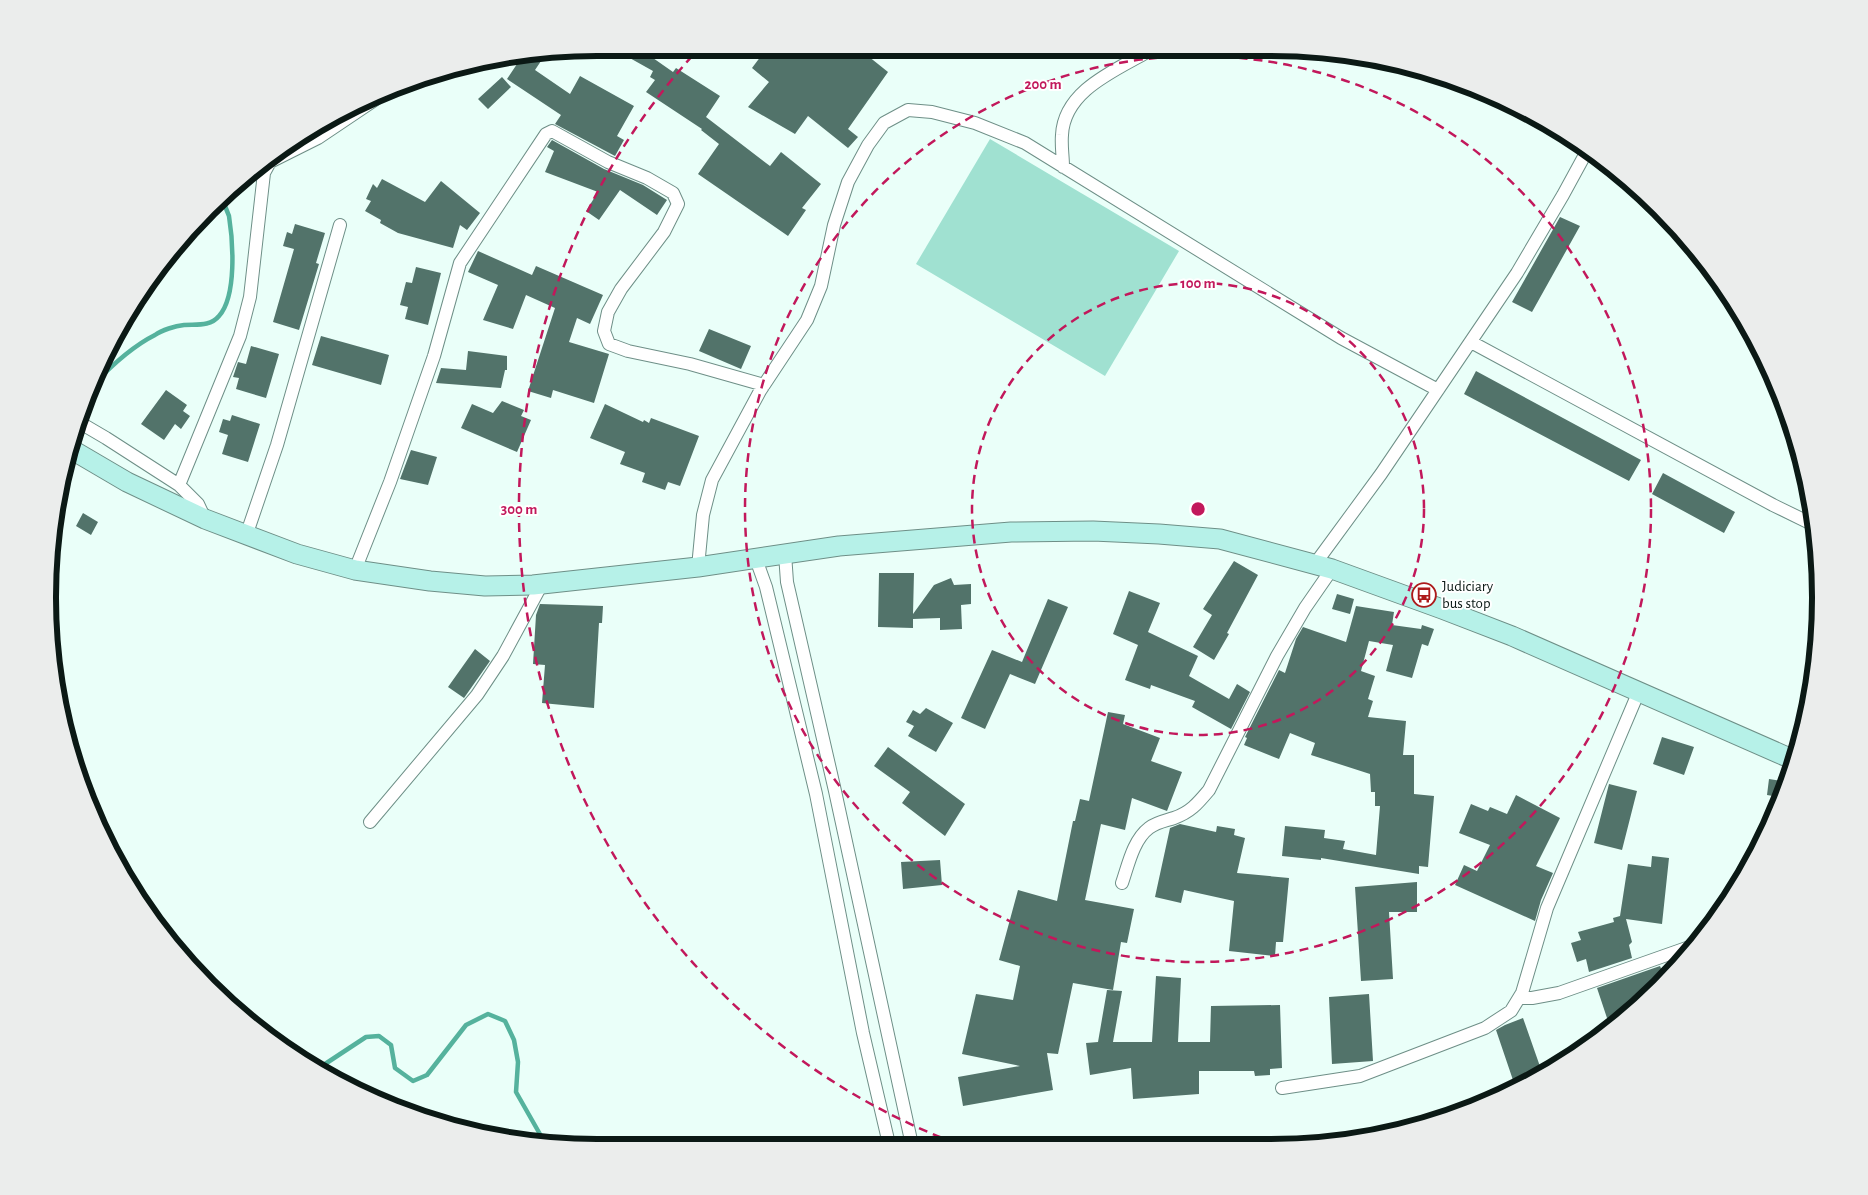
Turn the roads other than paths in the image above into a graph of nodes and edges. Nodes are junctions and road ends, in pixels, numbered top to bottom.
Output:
1 (1139, 56) edge
2 (351, 116) edge
3 (290, 152) edge
4 (1584, 156) edge
5 (1063, 167) junction
6 (266, 170) edge
7 (340, 225) dead end
8 (1471, 342) junction
9 (764, 385) junction
10 (1438, 390) junction
11 (85, 426) edge
12 (77, 452) edge
13 (180, 484) junction
14 (205, 519) junction
15 (1806, 521) edge
16 (246, 536) junction
17 (785, 554) junction
18 (756, 559) junction
19 (698, 567) junction
20 (1323, 567) junction
21 (355, 570) junction
22 (542, 584) junction
23 (1639, 691) junction
24 (1787, 757) edge
25 (370, 822) dead end
26 (1122, 883) dead end
27 (1680, 950) edge
28 (1519, 998) junction
29 (1282, 1088) dead end
30 (888, 1139) edge
31 (911, 1139) edge

1 - 5 street
2 - 3 street
4 - 8 street
5 - 9 street
5 - 10 street
6 - 13 street
7 - 16 street
8 - 10 street
8 - 15 street
9 - 19 street
9 - 21 street
10 - 20 street
11 - 13 street
12 - 14 main road
13 - 14 street
14 - 16 main road
16 - 21 main road
17 - 18 main road
17 - 20 main road
17 - 31 street
18 - 19 main road
18 - 30 street
19 - 22 main road
20 - 23 main road
20 - 26 street
21 - 22 main road
22 - 25 street
23 - 24 main road
23 - 28 street
27 - 28 street
28 - 29 street

